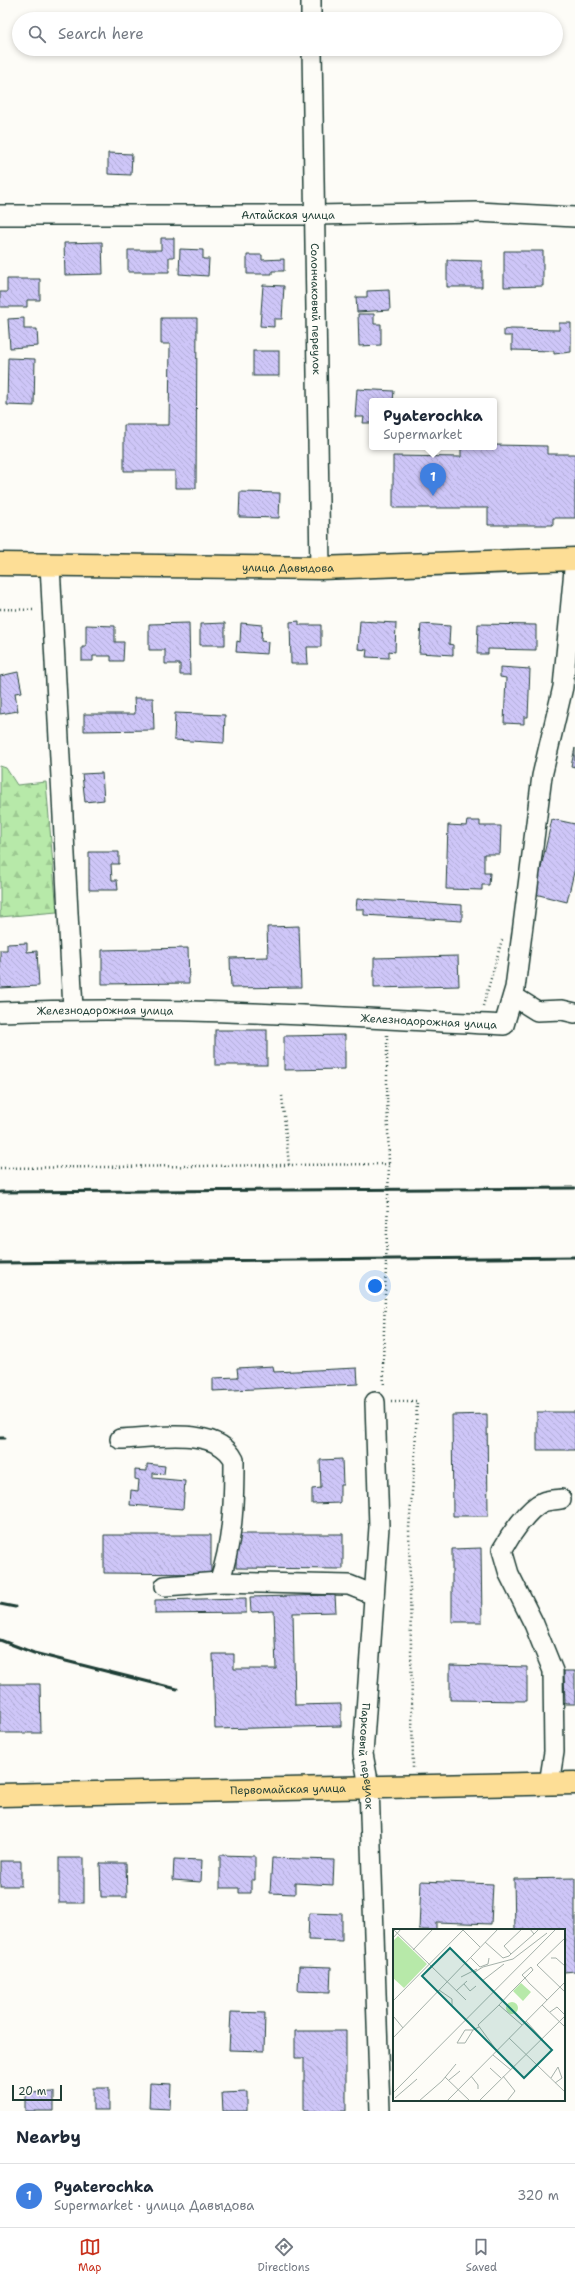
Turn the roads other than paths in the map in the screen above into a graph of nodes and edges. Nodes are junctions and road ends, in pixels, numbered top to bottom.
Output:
1 (311, 0) edge
2 (311, 12) edge
3 (312, 56) edge
4 (0, 215) edge
5 (316, 215) junction
6 (575, 217) edge
7 (575, 559) edge
8 (0, 564) edge
9 (50, 565) junction
10 (320, 568) junction
11 (512, 996) junction
12 (72, 1009) junction
13 (0, 1012) edge
14 (575, 1013) edge
15 (381, 1399) road end
16 (120, 1439) dead end
17 (561, 1499) dead end
18 (219, 1582) junction
19 (165, 1586) dead end
20 (374, 1596) junction
21 (575, 1783) edge
22 (549, 1784) junction
23 (369, 1786) junction
24 (0, 1794) edge
25 (380, 2111) edge

1 - 2 street
3 - 5 street, Солончаковый переулок
4 - 5 street, Алтайская улица
5 - 6 street, Алтайская улица
5 - 10 street, Солончаковый переулок
7 - 10 main road, улица Давыдова
7 - 11 street, Железнодорожная улица
8 - 9 main road, улица Давыдова
9 - 10 main road, улица Давыдова
9 - 12 street
11 - 12 street, Железнодорожная улица
11 - 14 street
12 - 13 street, Железнодорожная улица
15 - 20 street, Парковый переулок
16 - 18 street
17 - 22 street
18 - 19 street
18 - 20 street
20 - 23 street, Парковый переулок
21 - 22 main road, Первомайская улица
22 - 23 main road, Первомайская улица
23 - 24 main road, Первомайская улица
23 - 25 street, Парковый переулок

